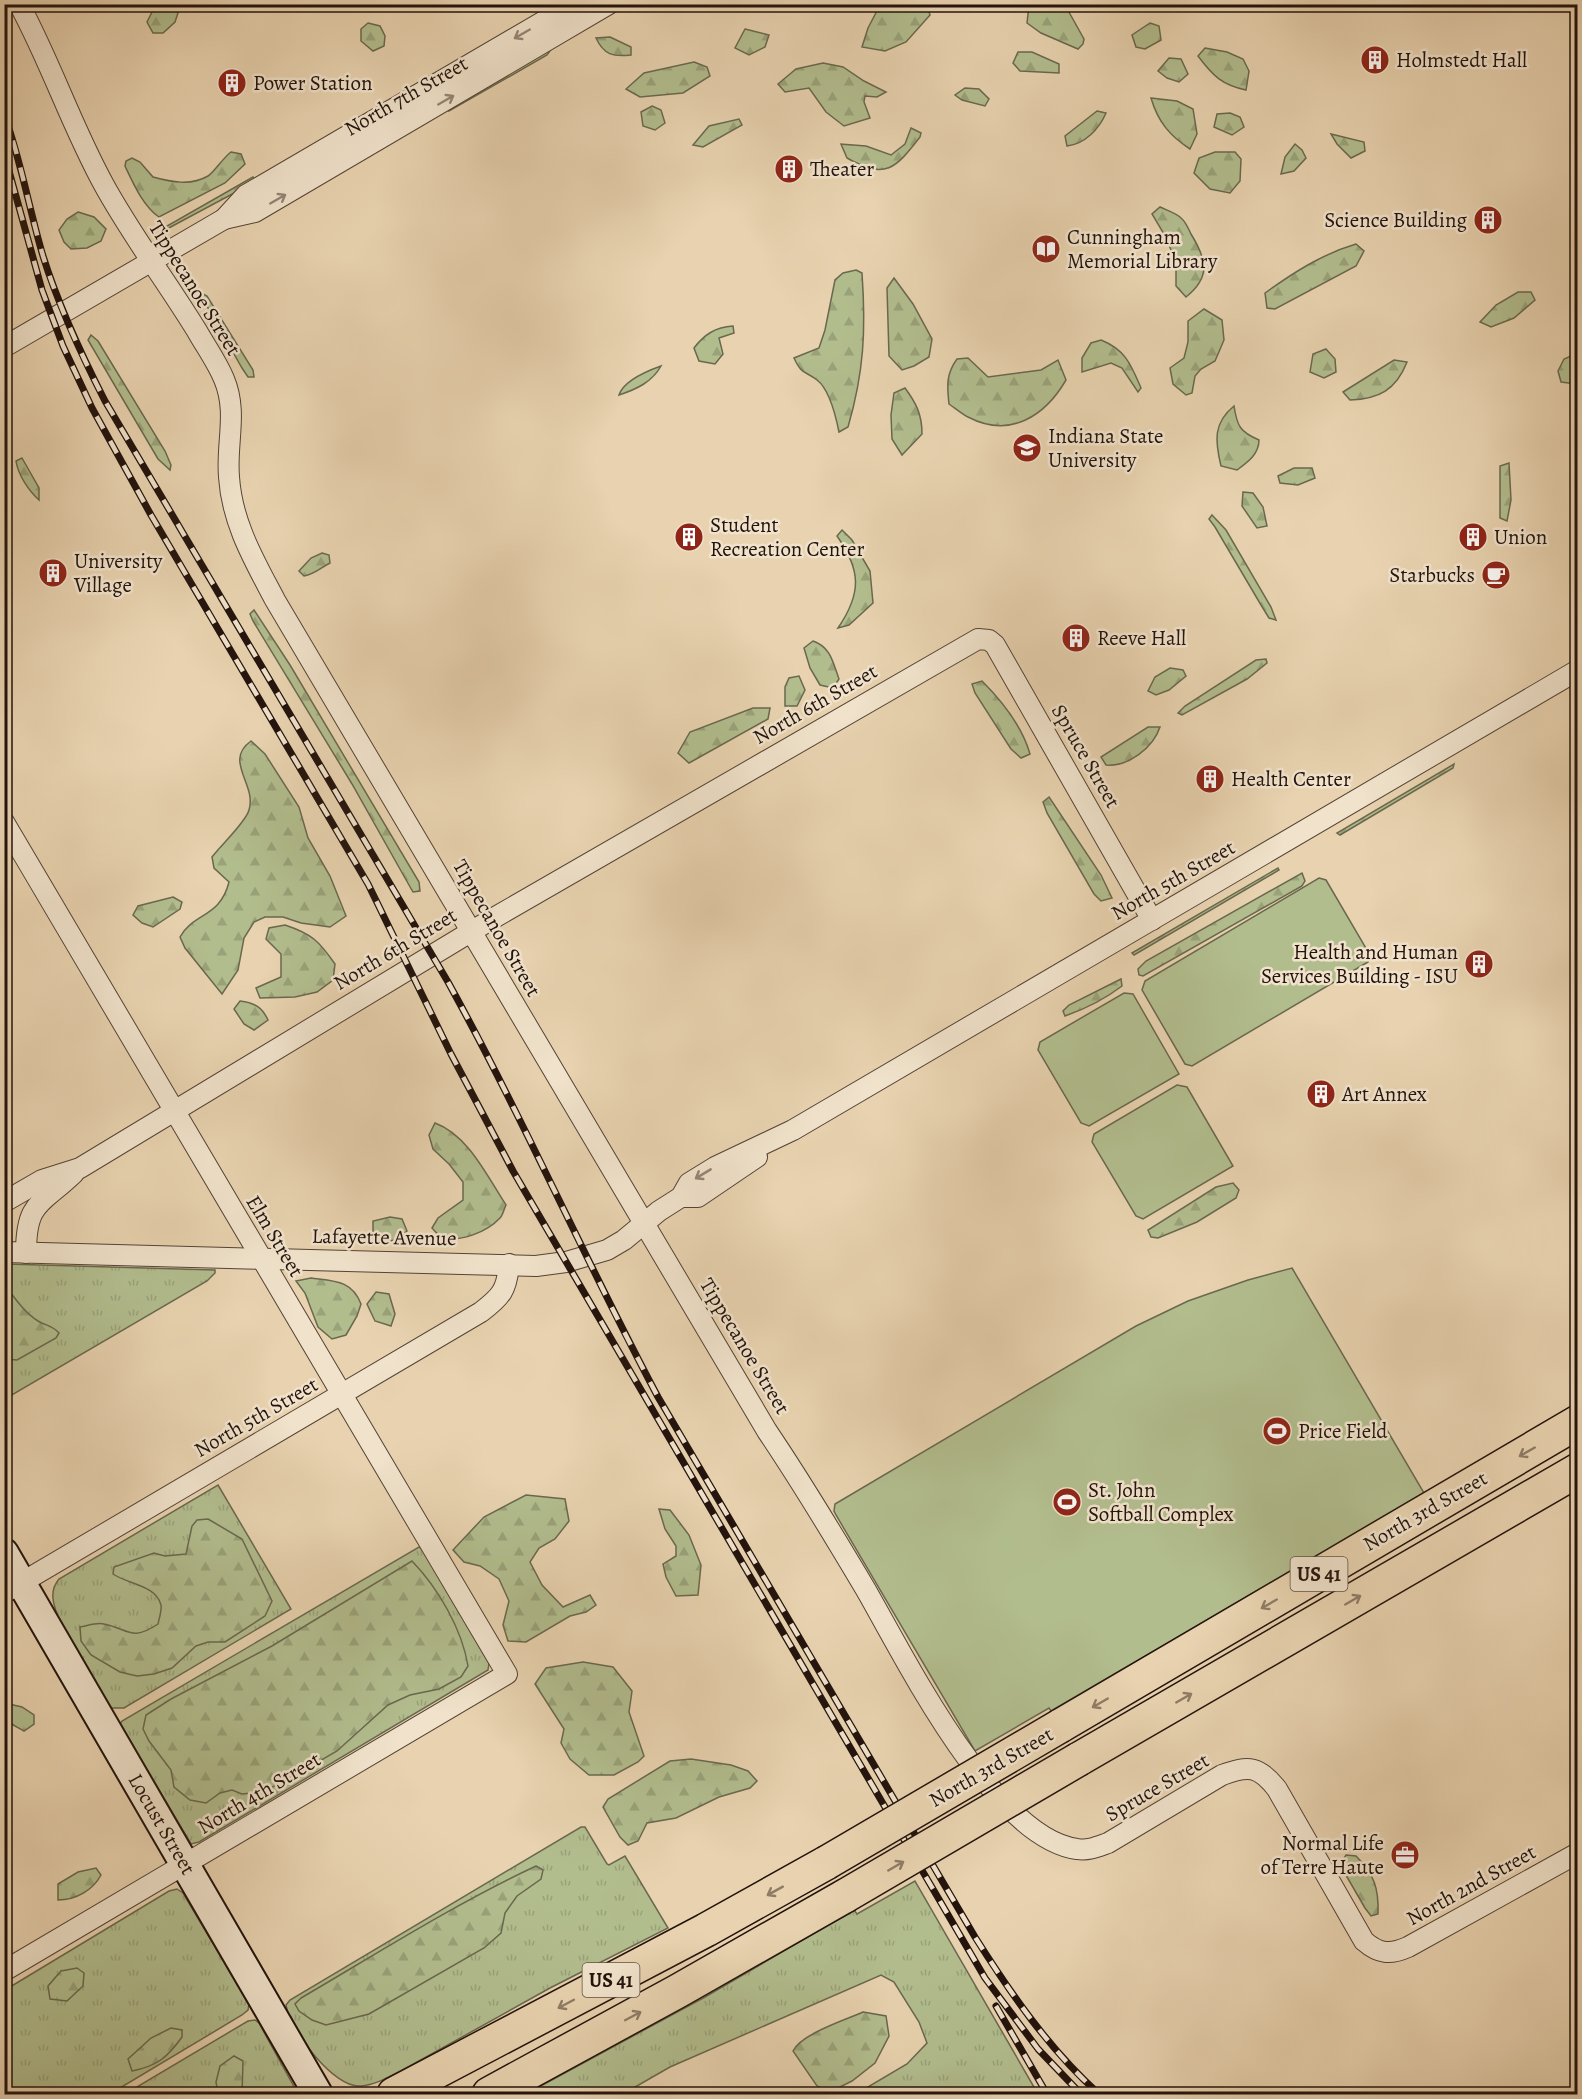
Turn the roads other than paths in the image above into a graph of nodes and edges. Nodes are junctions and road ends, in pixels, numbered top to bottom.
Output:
1 (19, 4) edge
2 (573, 4) edge
3 (609, 4) edge
4 (224, 219) junction
5 (152, 261) junction
6 (4, 346) edge
7 (966, 645) joint
8 (1578, 670) edge
9 (4, 822) edge
10 (1152, 920) junction
11 (471, 932) junction
12 (174, 1111) junction
13 (80, 1168) junction
14 (4, 1202) edge
15 (644, 1224) junction
16 (4, 1252) edge
17 (26, 1252) junction
18 (260, 1258) junction
19 (509, 1264) junction
20 (342, 1395) junction
21 (1578, 1422) edge
22 (1578, 1470) edge
23 (4, 1553) edge
24 (13, 1588) edge
25 (507, 1674) joint
26 (1037, 1832) joint
27 (1578, 1853) edge
28 (186, 1864) junction
29 (1386, 1953) joint
30 (4, 1971) edge
31 (318, 2094) edge
32 (394, 2094) edge
33 (489, 2094) edge

1 - 5 street, Tippecanoe Street
2 -> 4 street, North 7th Street
4 -> 3 street, North 7th Street
4 - 5 street, North 7th Street
5 - 6 street, North 7th Street
5 - 11 street, Tippecanoe Street
7 - 10 street, Spruce Street
7 - 11 street, North 6th Street
8 - 10 street, North 5th Street
9 - 12 street, Elm Street
10 - 15 street, North 5th Street
11 - 12 street, North 6th Street
11 - 15 street, Tippecanoe Street
12 - 13 street, North 6th Street
12 - 18 street, Elm Street
13 - 14 street, North 6th Street
13 - 17 street
15 - 19 street, Lafayette Avenue
15 - 26 street, Tippecanoe Street
16 - 17 street, Lafayette Avenue
17 - 18 street, Lafayette Avenue
18 - 19 street, Lafayette Avenue
18 - 20 street, Elm Street
19 - 20 street, North 5th Street
20 - 24 street, North 5th Street
20 - 25 street, Elm Street
21 -> 32 highway, North 3rd Street / US 41, bridge
33 -> 22 highway, North 3rd Street / US 41, bridge
23 - 24 street, Locust Street
24 - 28 street, Locust Street
25 - 28 street, North 4th Street
26 - 29 street, Spruce Street
27 - 29 street, North 2nd Street
28 - 30 street, North 4th Street
28 - 31 street, Locust Street

